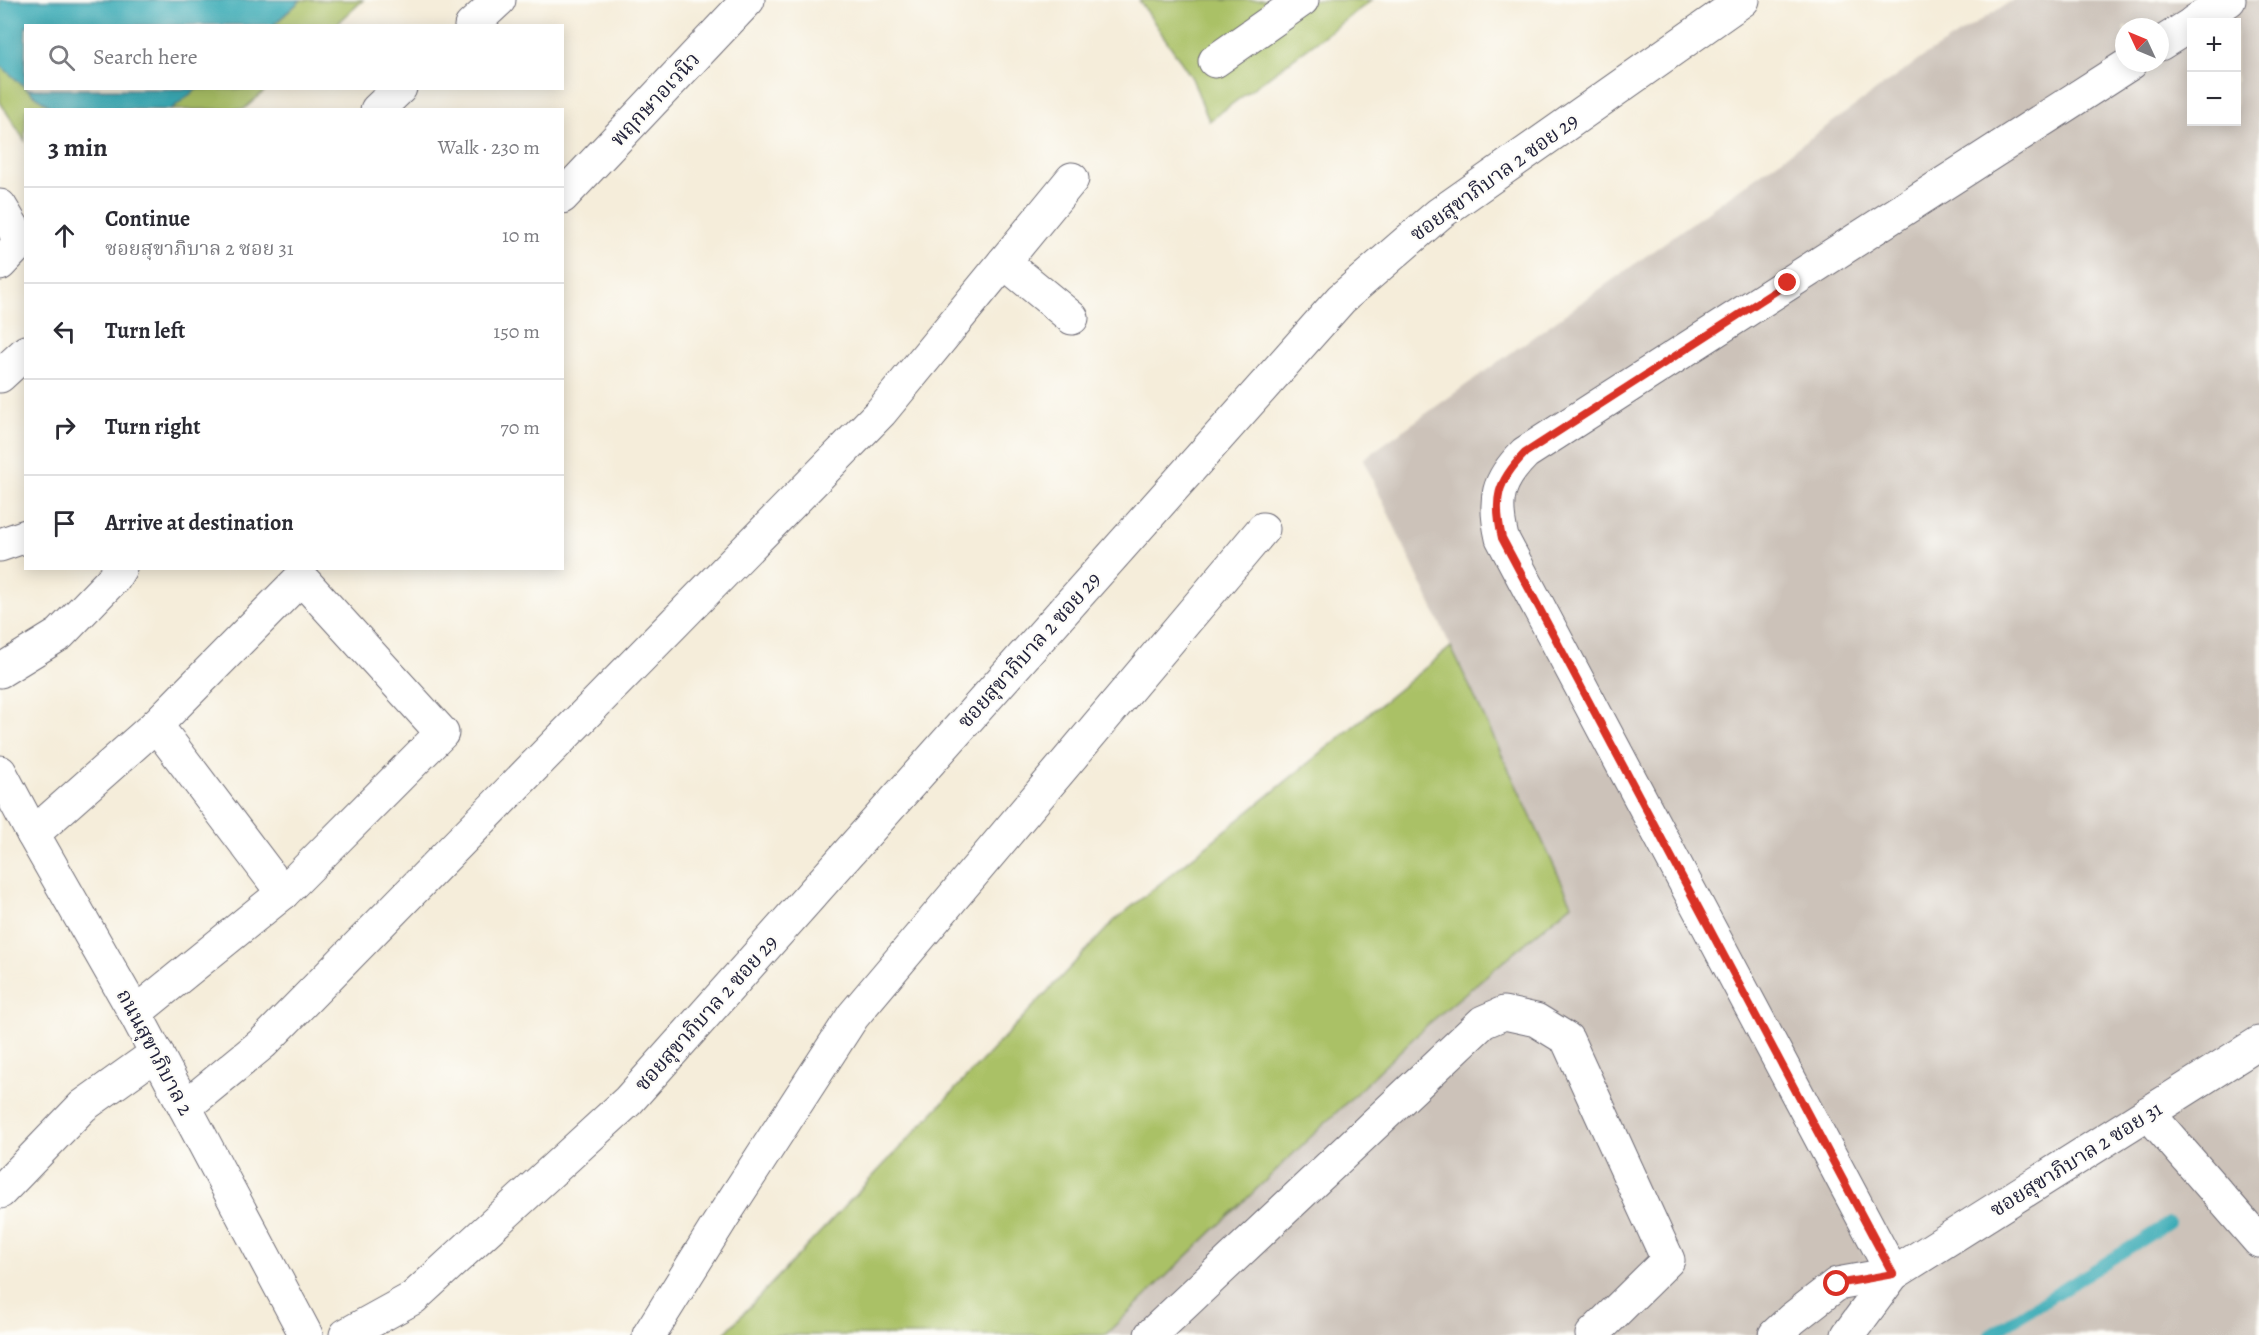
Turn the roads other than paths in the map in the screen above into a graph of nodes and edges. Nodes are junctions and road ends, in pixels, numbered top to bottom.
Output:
1 (499, 0) edge
2 (748, 0) edge
3 (1302, 0) edge
4 (1743, 0) edge
5 (2229, 0) edge
6 (2201, 18) edge
7 (473, 24) edge
8 (2187, 27) edge
9 (2169, 38) edge
10 (1215, 61) dead end
11 (2117, 72) edge
12 (398, 90) edge
13 (379, 108) edge
14 (1072, 179) dead end
15 (564, 195) edge
16 (0, 206) edge
17 (1004, 262) junction
18 (0, 264) edge
19 (1072, 318) dead end
20 (24, 354) edge
21 (0, 376) edge
22 (1263, 529) dead end
23 (24, 537) edge
24 (0, 545) edge
25 (119, 570) edge
26 (0, 671) edge
27 (156, 725) junction
28 (0, 772) edge
29 (33, 834) junction
30 (284, 893) junction
31 (135, 1013) junction
32 (2259, 1043) edge
33 (157, 1053) junction
34 (185, 1107) junction
35 (2148, 1113) junction
36 (0, 1192) edge
37 (2259, 1241) edge
38 (1893, 1274) junction
39 (1154, 1334) edge
40 (306, 1335) edge
41 (346, 1335) edge
42 (650, 1335) edge
43 (1592, 1335) edge
44 (1775, 1335) edge
45 (1848, 1335) edge

1 - 7 street
2 - 15 street, พฤกษาอเวนิว
3 - 10 street
4 - 41 street, ซอยสุขาภิบาล 2 ซอย 29
5 - 6 street
8 - 9 street
11 - 38 street
12 - 13 street
14 - 17 street
16 - 18 street
17 - 19 street
17 - 34 street
20 - 21 street
22 - 42 street
23 - 24 street
25 - 26 street
27 - 29 street
27 - 30 street
27 - 30 street
28 - 29 street, ถนนสุขาภิบาล 2
29 - 31 street, ถนนสุขาภิบาล 2
30 - 31 street
31 - 33 street, ถนนสุขาภิบาล 2
32 - 35 street, ซอยสุขาภิบาล 2 ซอย 31
33 - 34 street, ถนนสุขาภิบาล 2
33 - 36 street
34 - 40 street, ถนนสุขาภิบาล 2
35 - 37 street
35 - 38 street, ซอยสุขาภิบาล 2 ซอย 31
38 - 44 street, ซอยสุขาภิบาล 2 ซอย 31
38 - 45 street, ซอยสุขาภิบาล 2 ซอย 31
39 - 43 street

